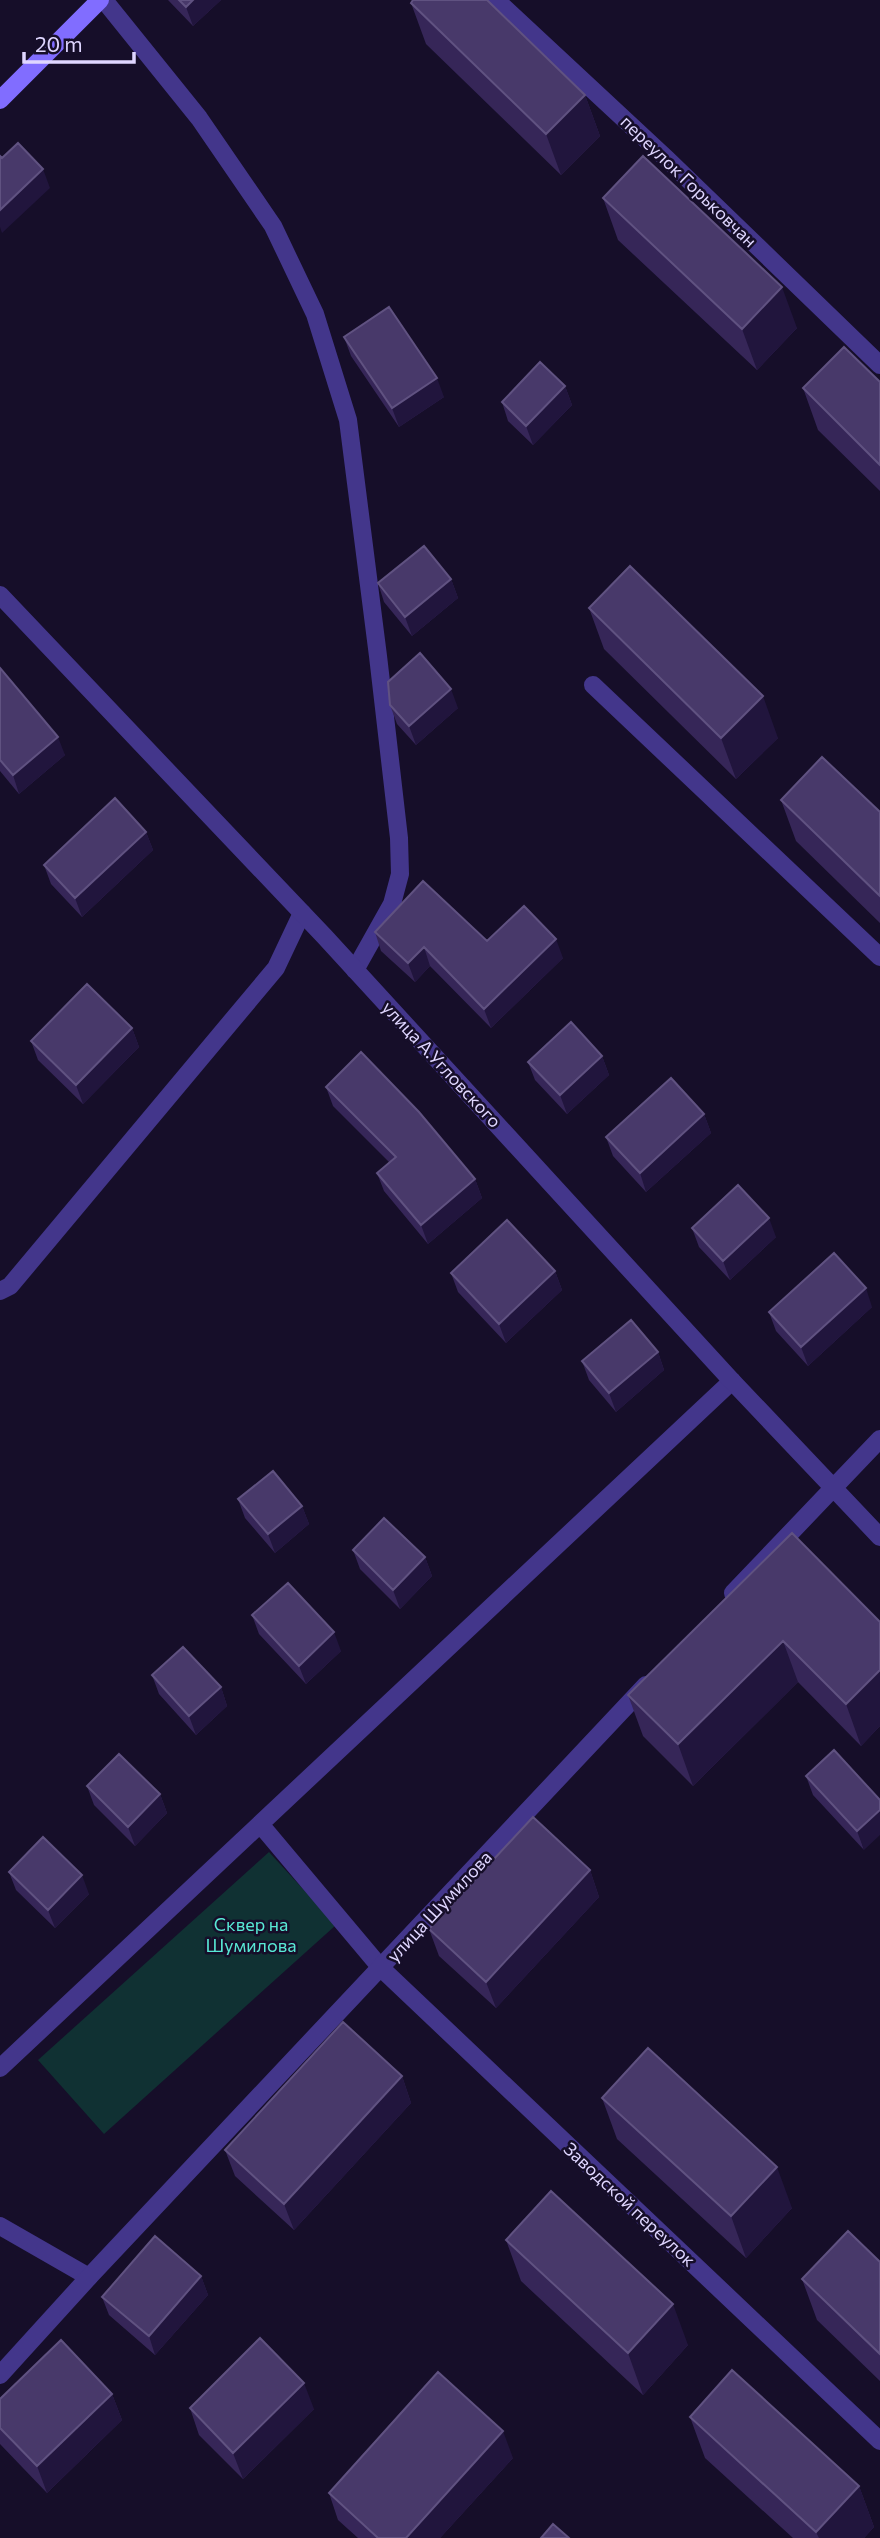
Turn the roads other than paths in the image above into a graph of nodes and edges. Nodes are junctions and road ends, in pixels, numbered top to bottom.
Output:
1 (102, 0) edge
2 (496, 0) edge
3 (0, 100) edge
4 (880, 365) edge
5 (0, 594) edge
6 (593, 685) dead end
7 (302, 913) junction
8 (880, 957) edge
9 (355, 970) junction
10 (0, 1291) edge
11 (732, 1381) junction
12 (880, 1438) edge
13 (831, 1488) junction
14 (880, 1537) edge
15 (719, 1608) edge
16 (662, 1668) edge
17 (261, 1824) junction
18 (381, 1968) junction
19 (0, 2068) edge
20 (0, 2226) edge
21 (89, 2277) junction
22 (0, 2375) edge
23 (880, 2441) edge

1 - 3 street
1 - 9 street
2 - 4 street, переулок Горьковчан
5 - 7 street, улица А.Угловского
6 - 8 street
7 - 9 street, улица А.Угловского
7 - 10 street
9 - 11 street, улица А.Угловского
11 - 13 street, улица А.Угловского
11 - 17 street
12 - 13 street
13 - 14 street, улица А.Угловского
13 - 15 street
16 - 18 street, улица Шумилова
17 - 18 street, Заводской переулок
17 - 19 street
18 - 21 street, улица Шумилова
18 - 23 street, Заводской переулок
20 - 21 street
21 - 22 street, улица Шумилова

